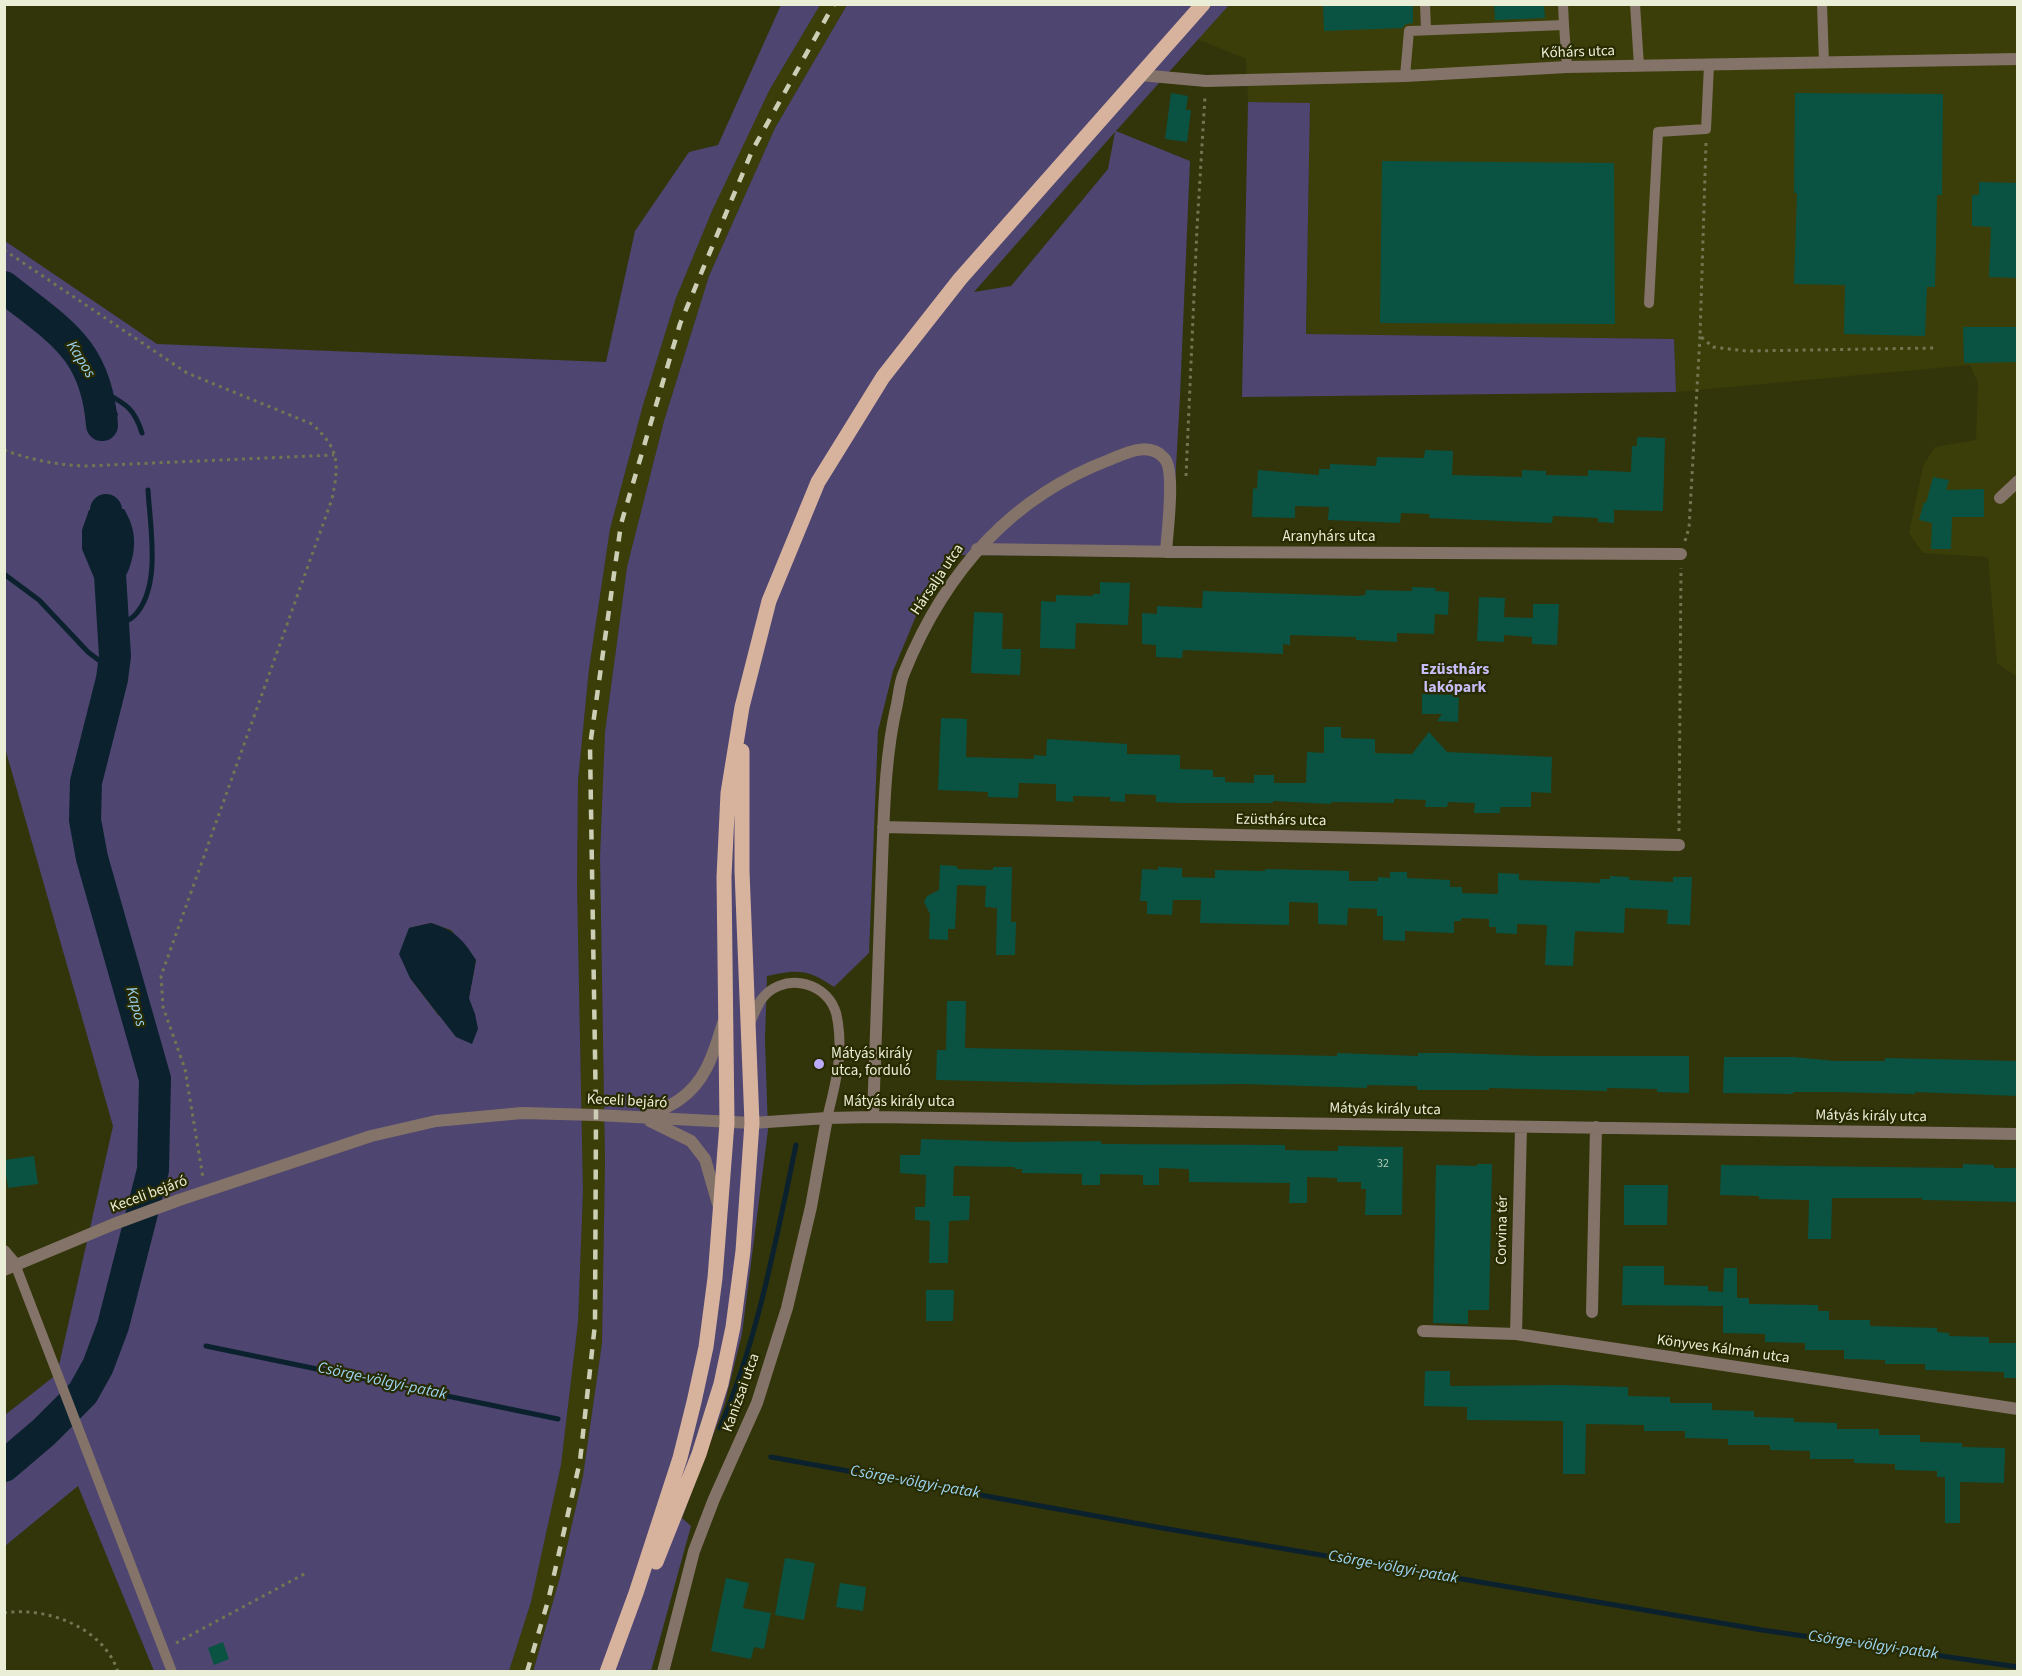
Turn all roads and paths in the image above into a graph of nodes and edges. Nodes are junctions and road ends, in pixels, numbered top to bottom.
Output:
1 (1203, 4) edge
2 (1425, 4) edge
3 (1563, 4) edge
4 (1635, 4) edge
5 (1822, 4) edge
6 (1564, 25) junction
7 (1426, 30) junction
8 (2018, 59) edge
9 (1824, 63) junction
10 (1709, 64) junction
11 (1639, 66) junction
12 (1567, 67) junction
13 (1140, 75) junction
14 (1405, 76) junction
15 (1206, 81) junction
16 (1706, 129) junction
17 (4, 250) edge
18 (1649, 303) dead end
19 (1700, 336) junction
20 (1934, 348) dead end
21 (4, 450) edge
22 (334, 455) junction
23 (2018, 481) edge
24 (1186, 483) dead end
25 (2000, 498) dead end
26 (977, 549) junction
27 (1166, 552) junction
28 (1681, 554) junction
29 (742, 707) junction
30 (883, 827) junction
31 (1679, 845) joint
32 (725, 1016) junction
33 (747, 1028) junction
34 (873, 1117) junction
35 (644, 1118) junction
36 (827, 1118) junction
37 (727, 1123) junction
38 (752, 1123) junction
39 (1521, 1127) junction
40 (1596, 1127) junction
41 (2018, 1134) edge
42 (205, 1191) junction
43 (721, 1213) junction
44 (4, 1251) edge
45 (10, 1267) edge
46 (1592, 1312) dead end
47 (1423, 1331) dead end
48 (1516, 1334) junction
49 (2018, 1409) edge
50 (306, 1573) dead end
51 (4, 1613) edge
52 (164, 1650) junction
53 (118, 1671) edge
54 (172, 1671) edge
55 (607, 1671) edge
56 (663, 1671) edge

1 - 13 main road
2 - 7 lane
3 - 6 lane
4 - 11 lane
5 - 9 lane
6 - 7 lane
6 - 12 lane
7 - 14 lane
8 - 9 street, Kőhárs utca
9 - 10 street, Kőhárs utca
10 - 11 street, Kőhárs utca
10 - 16 lane
11 - 12 street, Kőhárs utca
12 - 14 street, Kőhárs utca
13 - 15 street, Kőhárs utca
13 - 29 main road
14 - 15 street, Kőhárs utca
15 - 24 path
16 - 18 lane
16 - 19 path
17 - 22 path
19 - 20 path
19 - 28 path
21 - 22 path
22 - 42 path
23 - 25 street
26 - 27 street, Aranyhárs utca
26 - 27 street, Hársalja utca
26 - 30 street, Hársalja utca
27 - 28 street, Aranyhárs utca
28 - 31 path
29 - 32 main road
29 - 33 main road
30 - 31 street, Ezüsthárs utca
30 - 34 street, Hársalja utca
32 - 35 street
32 - 37 main road
33 - 36 lane
33 - 38 main road
34 - 36 street, Mátyás király utca
34 - 39 street, Mátyás király utca
35 - 37 street, Keceli bejáró
35 - 42 street, Keceli bejáró
35 - 43 street
36 - 38 street, Mátyás király utca
36 - 56 street, Kanizsai utca
37 - 38 street, Keceli bejáró
37 - 43 main road
38 - 55 main road
39 - 40 street, Mátyás király utca
39 - 48 street, Corvina tér
40 - 41 street, Mátyás király utca
40 - 46 street
42 - 45 street, Keceli bejáró
43 - 55 main road
44 - 45 street
45 - 52 lane
47 - 48 street, Könyves Kálmán utca
48 - 49 street, Könyves Kálmán utca
50 - 52 path
51 - 53 path
52 - 54 lane

